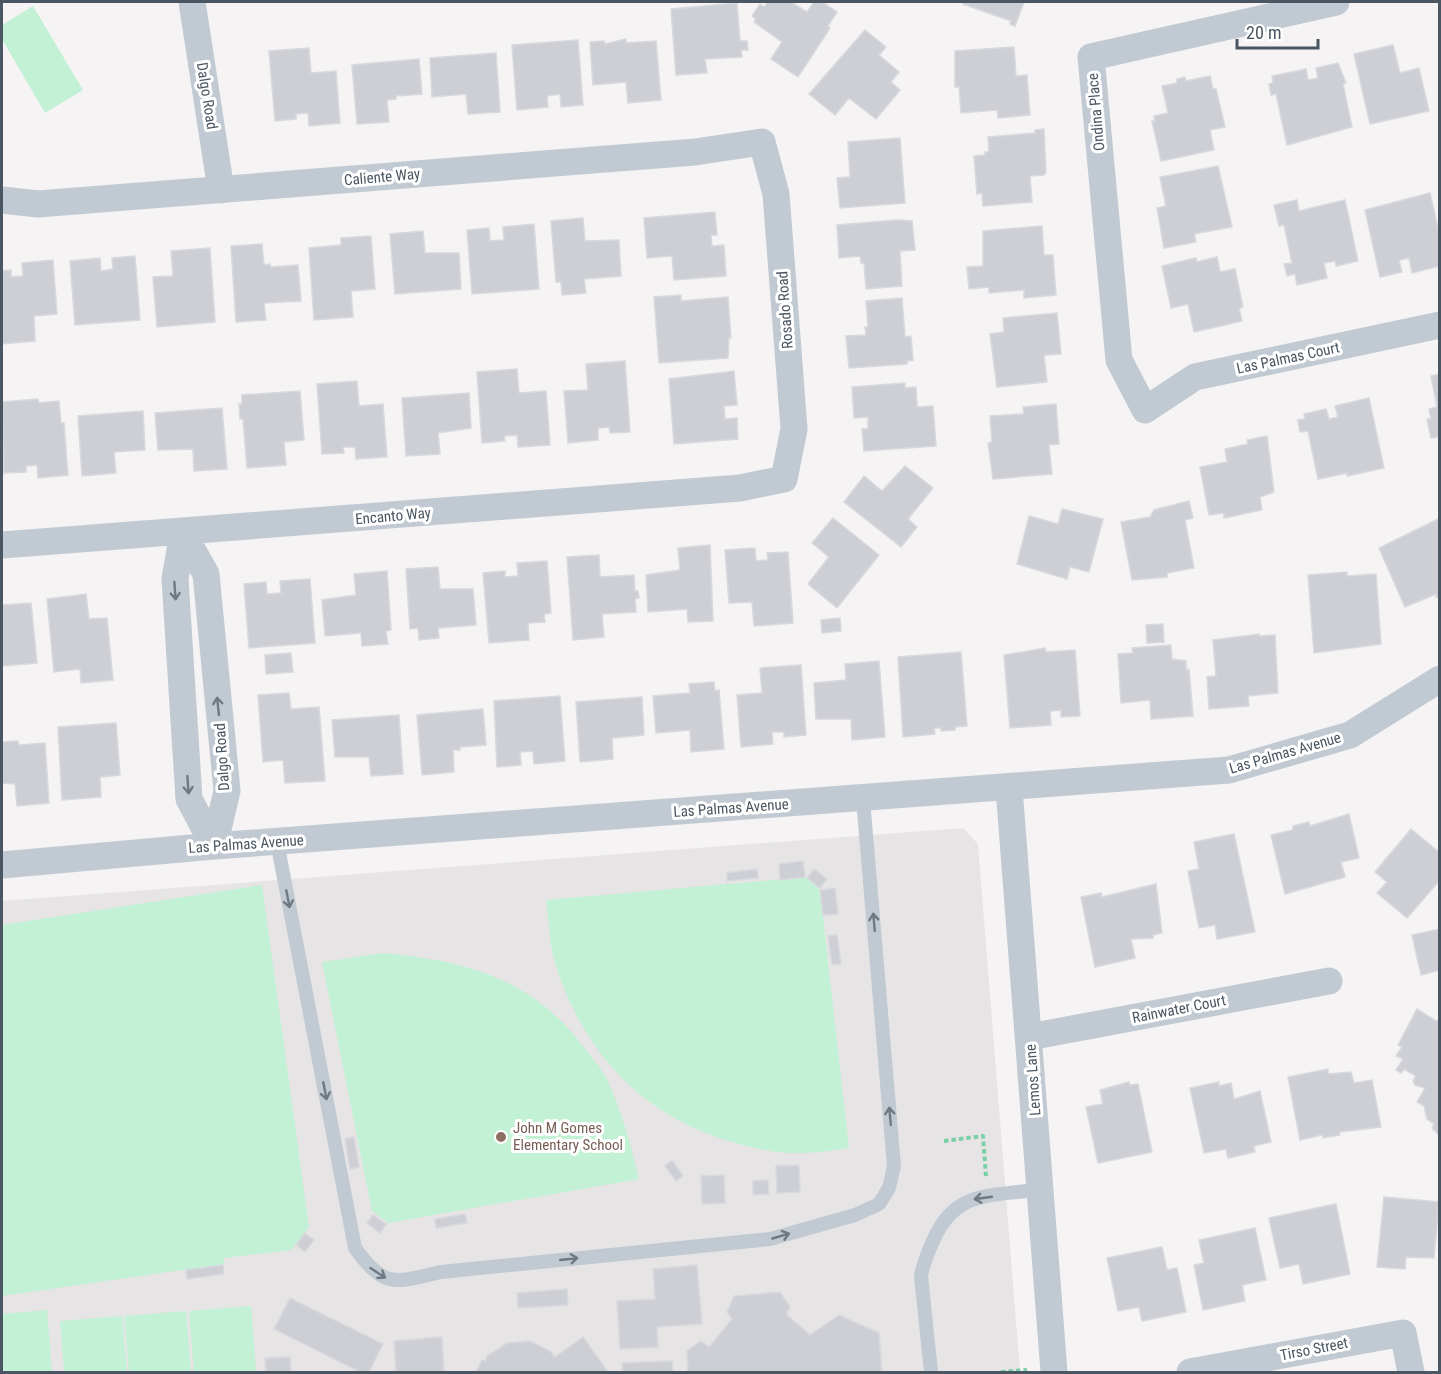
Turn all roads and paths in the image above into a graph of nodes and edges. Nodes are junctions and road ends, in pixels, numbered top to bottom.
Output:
1 (192, 2) edge
2 (1336, 2) edge
3 (762, 142) joint
4 (221, 190) junction
5 (2, 200) edge
6 (1440, 326) edge
7 (1145, 410) joint
8 (784, 479) joint
9 (183, 533) junction
10 (2, 545) edge
11 (1440, 679) edge
12 (1009, 788) junction
13 (863, 799) junction
14 (276, 842) junction
15 (214, 846) junction
16 (2, 865) edge
17 (1329, 981) dead end
18 (1029, 1036) junction
19 (944, 1141) dead end
20 (1041, 1189) junction
21 (988, 1198) junction
22 (931, 1372) edge
23 (1054, 1372) edge
24 (1190, 1372) edge
25 (1411, 1372) edge

1 - 4 street, Dalgo Road
2 - 7 street, Ondina Place
3 - 4 street, Caliente Way
3 - 8 street, Rosado Road
4 - 5 street, Caliente Way
6 - 7 street, Las Palmas Court
8 - 9 street, Encanto Way
9 - 10 street, Encanto Way
9 -> 15 street
15 -> 9 street, Dalgo Road
11 - 12 street, Las Palmas Avenue
12 - 13 street, Las Palmas Avenue
12 - 18 street, Lemos Lane
13 - 14 street, Las Palmas Avenue
14 -> 13 lane
14 - 15 street, Las Palmas Avenue
15 - 16 street, Las Palmas Avenue
17 - 18 street, Rainwater Court
18 - 20 street, Lemos Lane
19 - 21 path
20 - 21 lane
20 - 23 street, Lemos Lane
21 -> 22 lane
24 - 25 street, Tirso Street

